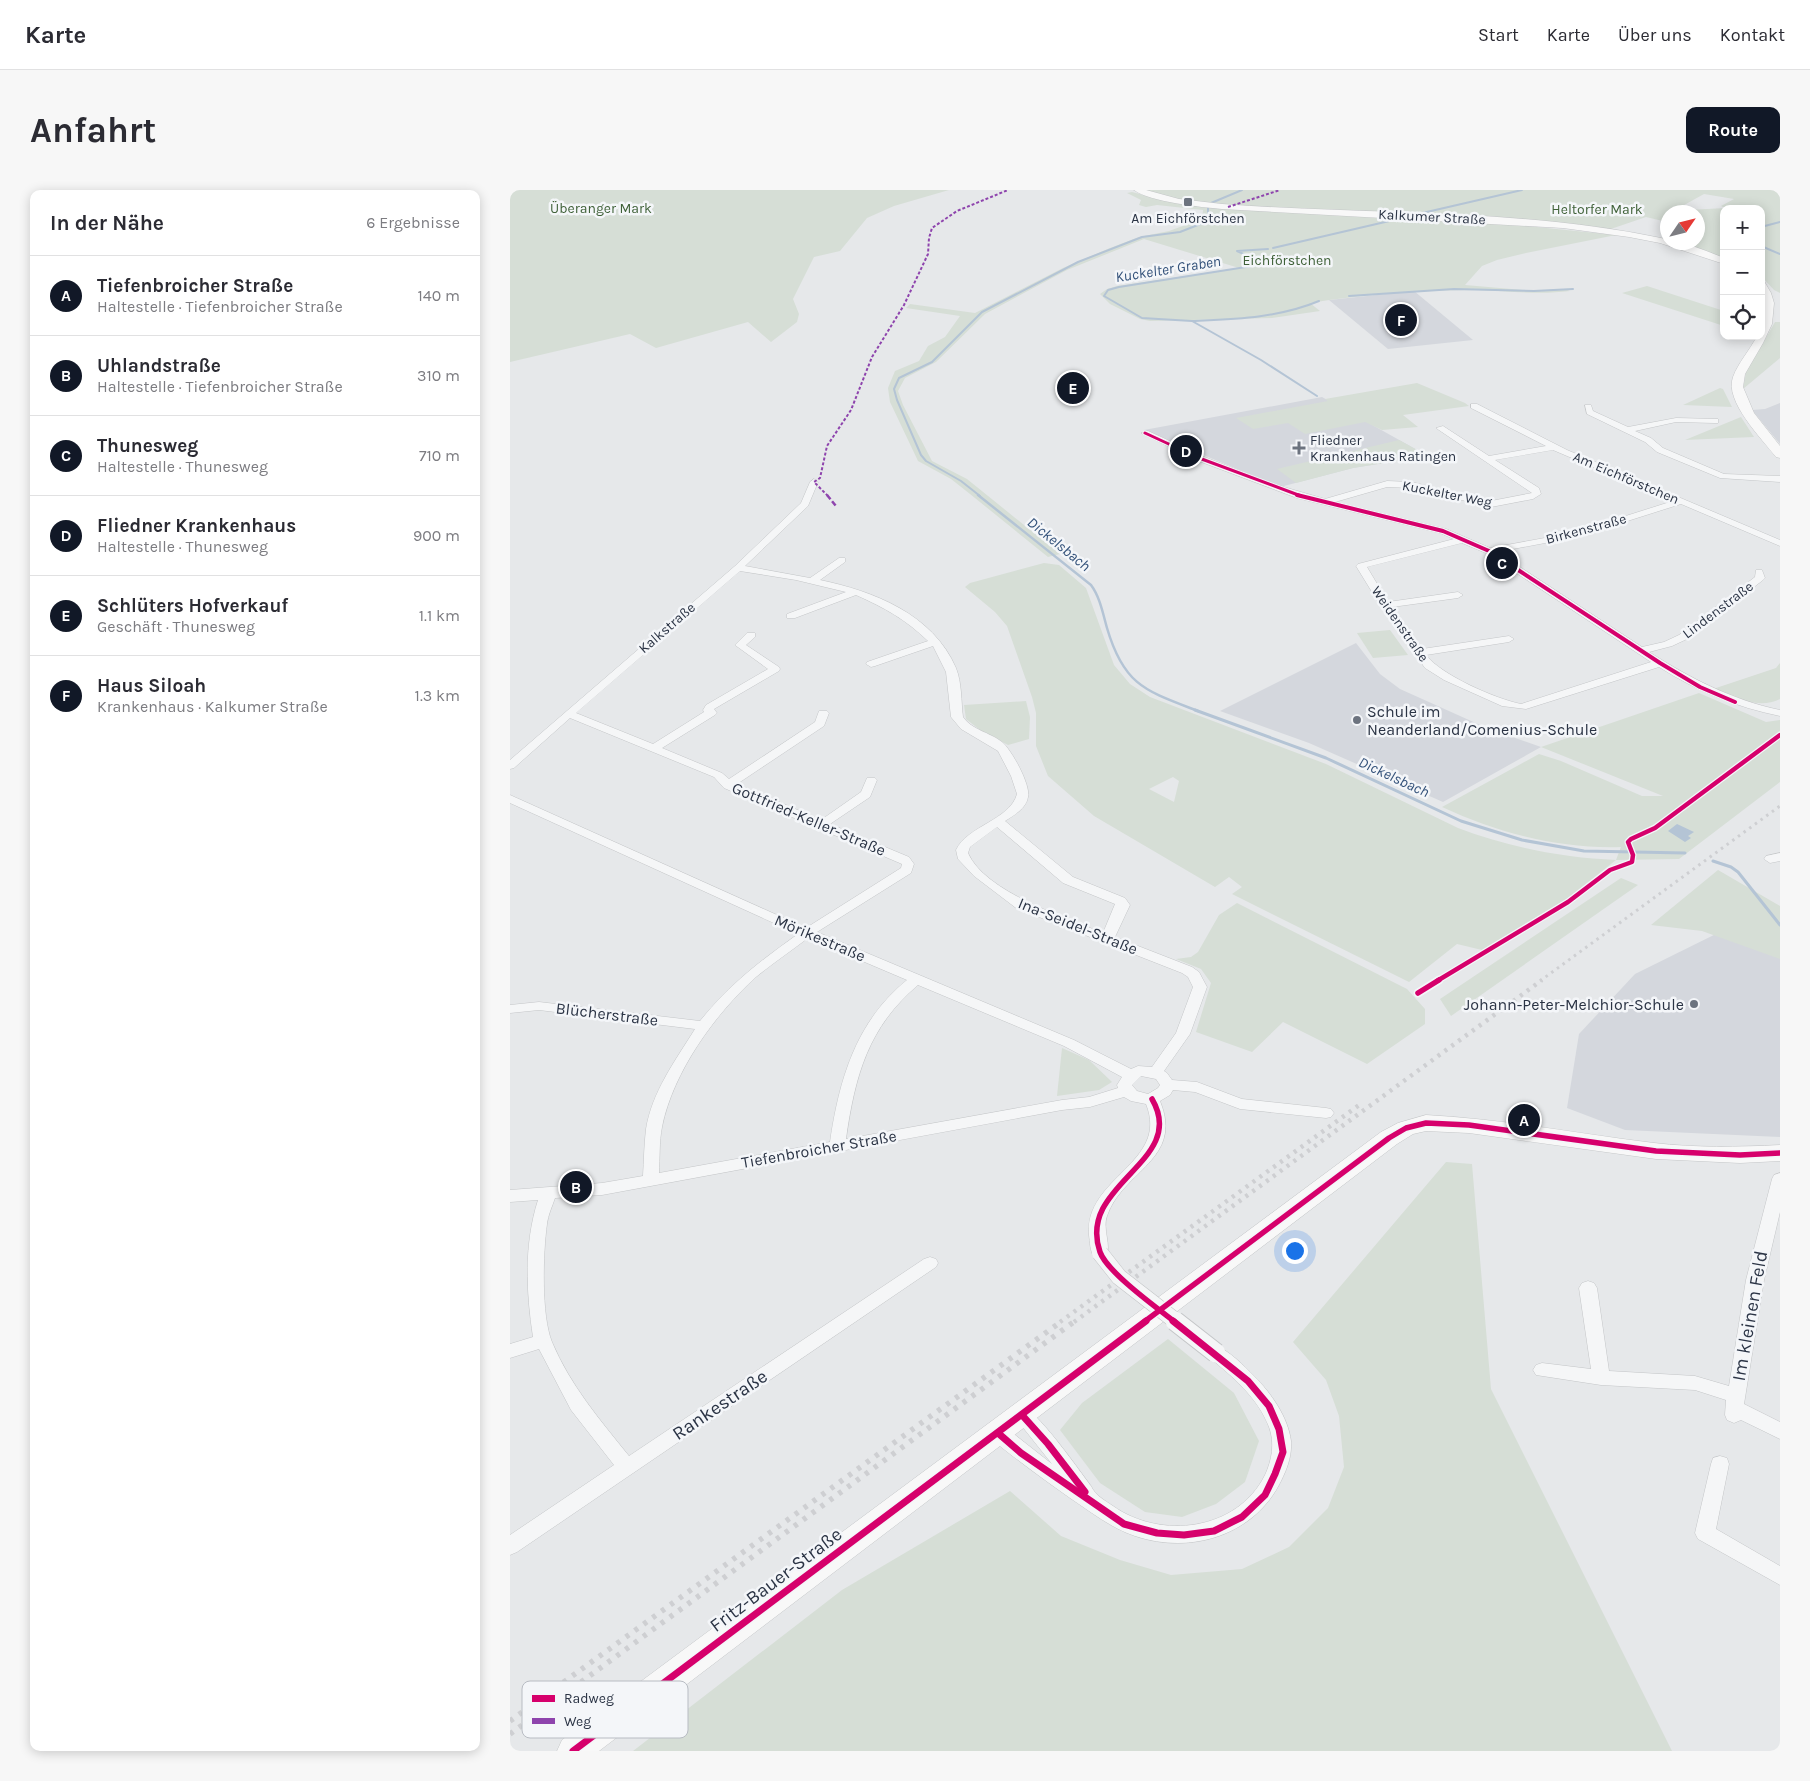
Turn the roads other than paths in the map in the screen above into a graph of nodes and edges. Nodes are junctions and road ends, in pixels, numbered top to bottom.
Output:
1 (1138, 190) edge
2 (1720, 260) edge
3 (1765, 287) edge
4 (1775, 296) edge
5 (1776, 306) edge
6 (1474, 406) dead end
7 (1588, 407) dead end
8 (1716, 421) dead end
9 (1440, 428) dead end
10 (1627, 430) junction
11 (1145, 433) dead end
12 (1555, 447) junction
13 (1780, 454) edge
14 (1488, 459) junction
15 (1780, 479) edge
16 (814, 482) dead end
17 (1328, 501) junction
18 (1682, 502) junction
19 (1465, 539) junction
20 (1780, 543) edge
21 (1489, 551) junction
22 (842, 560) dead end
23 (738, 568) junction
24 (1759, 572) dead end
25 (813, 580) junction
26 (856, 592) junction
27 (1458, 595) dead end
28 (1385, 606) junction
29 (791, 616) dead end
30 (751, 635) dead end
31 (1510, 640) dead end
32 (935, 642) junction
33 (1640, 651) junction
34 (1418, 653) junction
35 (1660, 663) junction
36 (871, 664) dead end
37 (823, 713) dead end
38 (569, 714) junction
39 (1780, 714) edge
40 (653, 748) junction
41 (510, 766) edge
42 (871, 780) dead end
43 (728, 785) junction
44 (510, 799) edge
45 (998, 822) junction
46 (821, 825) junction
47 (807, 933) junction
48 (1107, 940) junction
49 (916, 979) junction
50 (510, 1010) edge
51 (704, 1026) junction
52 (1156, 1072) junction
53 (1130, 1075) junction
54 (1167, 1085) junction
55 (1126, 1090) junction
56 (1152, 1099) junction
57 (1326, 1113) dead end
58 (837, 1145) junction
59 (1780, 1153) edge
60 (1780, 1179) edge
61 (651, 1180) junction
62 (548, 1194) junction
63 (510, 1196) edge
64 (930, 1263) dead end
65 (1588, 1288) dead end
66 (543, 1341) junction
67 (510, 1351) edge
68 (1542, 1370) dead end
69 (1601, 1378) junction
70 (1735, 1406) junction
71 (1022, 1415) junction
72 (1780, 1431) edge
73 (998, 1434) junction
74 (1720, 1464) dead end
75 (627, 1467) junction
76 (1091, 1500) junction
77 (510, 1546) edge
78 (1780, 1576) edge
79 (667, 1681) edge
80 (590, 1738) edge
81 (573, 1751) edge

1 - 2 main road, Kalkumer Straße
3 - 4 main road
4 - 5 main road
5 - 13 main road
6 - 12 street, Am Eichförstchen
7 - 10 street
8 - 10 street
9 - 14 street, Kuckelter Weg
10 - 15 street
11 - 17 street
12 - 14 street
12 - 18 street, Am Eichförstchen
14 - 17 street, Kuckelter Weg
16 - 23 street, Kalkstraße
17 - 19 street
18 - 20 street, Am Eichförstchen
18 - 21 street, Birkenstraße
19 - 21 street
19 - 28 street, Weidenstraße
21 - 33 street
22 - 25 street
23 - 25 street, Ina-Seidel-Straße
23 - 38 street, Kalkstraße
24 - 33 street, Lindenstraße
25 - 26 street, Ina-Seidel-Straße
26 - 29 street
26 - 32 street, Ina-Seidel-Straße
27 - 28 street
28 - 34 street, Weidenstraße
30 - 40 street
31 - 34 street
32 - 36 street
32 - 45 street, Ina-Seidel-Straße
33 - 35 street
34 - 35 street, Weidenstraße
35 - 39 street
37 - 43 street
38 - 40 street, Gottfried-Keller-Straße
38 - 41 street, Kalkstraße
40 - 43 street, Gottfried-Keller-Straße
42 - 46 street
43 - 46 street, Gottfried-Keller-Straße
44 - 47 street, Mörikestraße
45 - 48 street
45 - 48 street, Ina-Seidel-Straße
46 - 47 street, Gottfried-Keller-Straße
47 - 49 street, Mörikestraße
47 - 51 street
48 - 52 street, Ina-Seidel-Straße
49 - 53 street, Mörikestraße
49 - 58 street
50 - 51 street, Blücherstraße
51 - 61 street
52 - 53 street
52 - 54 street
53 - 55 street
54 - 56 street
54 - 57 street
55 - 56 street
55 - 58 street, Tiefenbroicher Straße
56 - 76 street, bridge
58 - 61 street, Tiefenbroicher Straße
59 - 71 main road
60 - 70 street, Im kleinen Feld
61 - 62 street, Tiefenbroicher Straße
62 - 63 street, Tiefenbroicher Straße
62 - 66 street
64 - 75 street, Rankestraße
65 - 69 street
66 - 67 street
66 - 75 street
68 - 69 street, Im kleinen Feld
69 - 70 street, Im kleinen Feld
70 - 72 street, Im kleinen Feld
71 - 73 main road
71 - 76 street
73 - 76 street
73 - 79 main road, Fritz-Bauer-Straße
74 - 78 street
75 - 77 street, Rankestraße
80 - 81 main road, Fritz-Bauer-Straße

